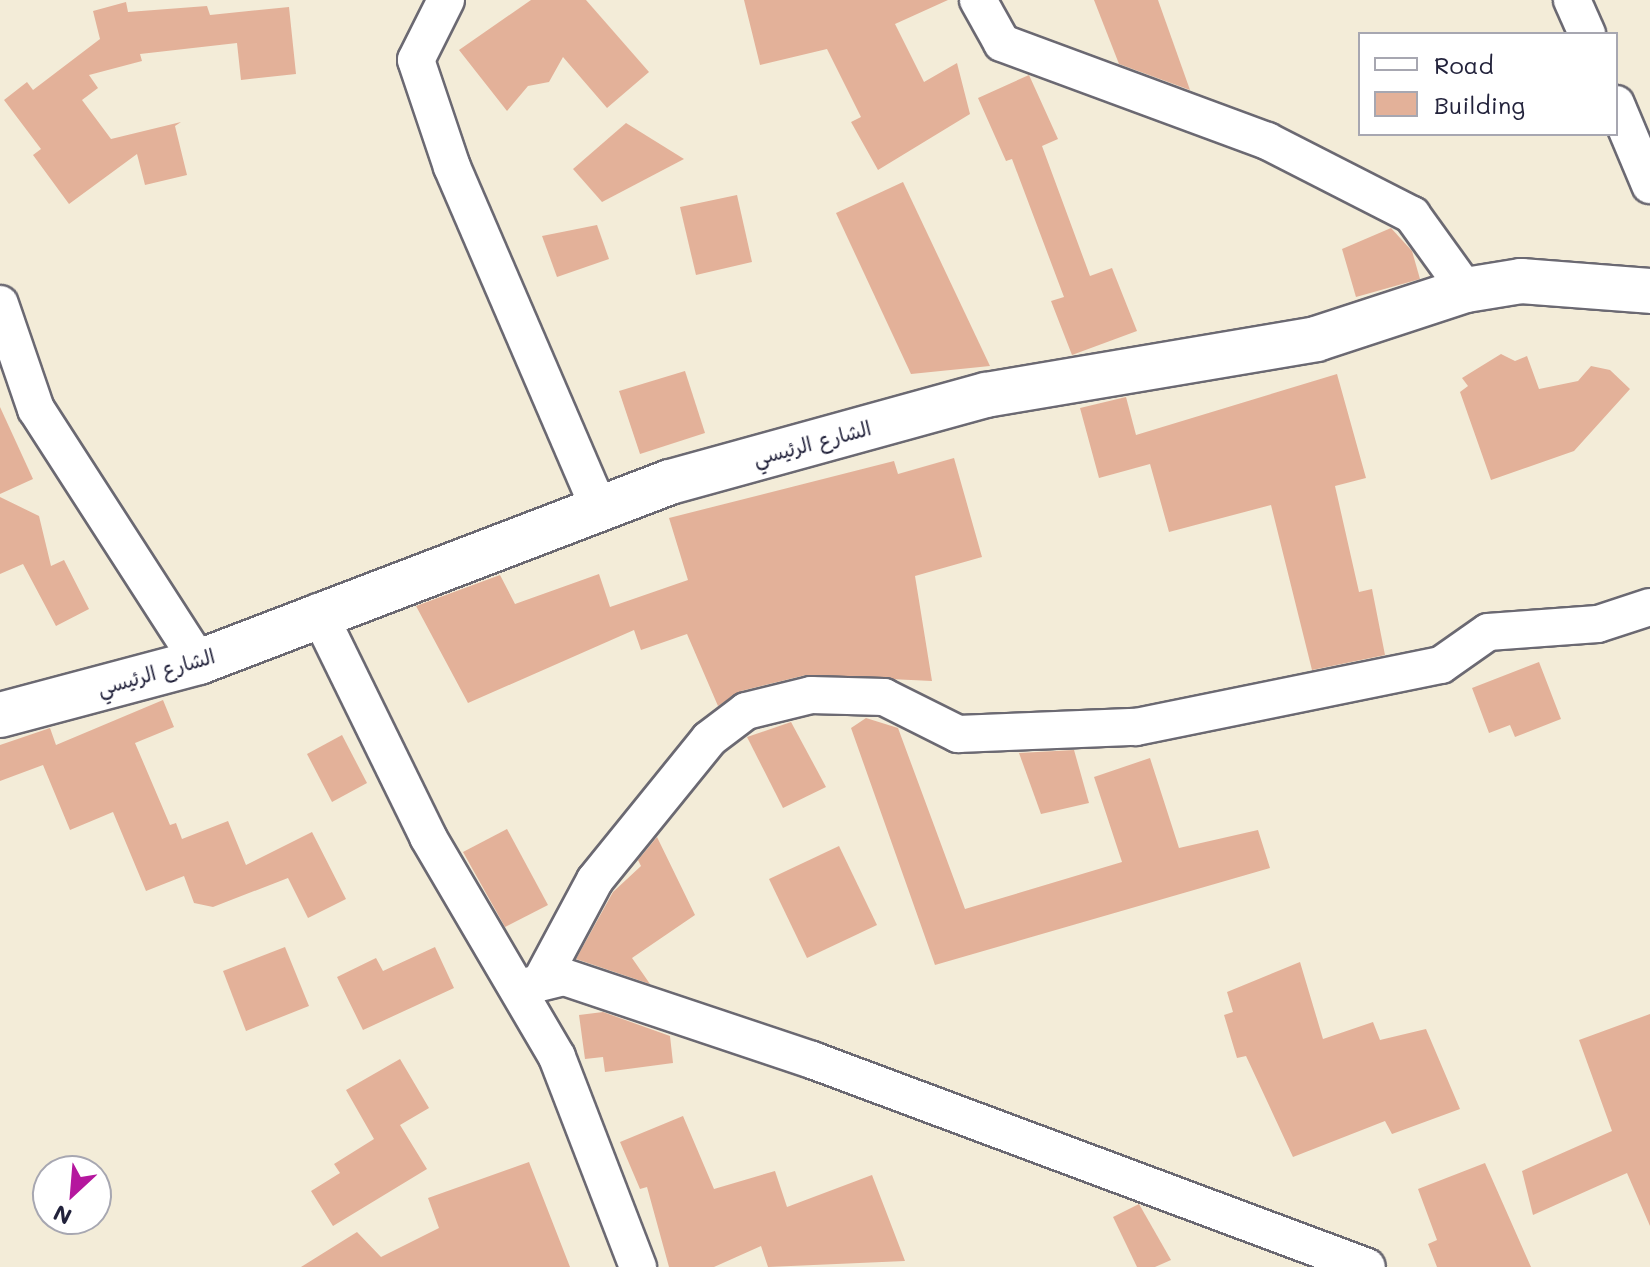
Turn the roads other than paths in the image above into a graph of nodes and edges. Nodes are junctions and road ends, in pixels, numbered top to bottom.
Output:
1 (446, 0) edge
2 (978, 0) edge
3 (1572, 0) edge
4 (1586, 32) edge
5 (1618, 109) edge
6 (1650, 185) edge
7 (1466, 290) junction
8 (1650, 291) edge
9 (0, 304) edge
10 (599, 509) junction
11 (1650, 607) edge
12 (318, 612) junction
13 (199, 662) junction
14 (0, 715) edge
15 (531, 983) junction
16 (638, 1267) edge
17 (1367, 1267) edge

1 - 10 street
2 - 7 street
3 - 4 street
5 - 6 street
7 - 8 street, الشارع الرئيسي
7 - 10 street, الشارع الرئيسي
9 - 13 street
10 - 12 street, الشارع الرئيسي
11 - 15 street
12 - 13 street, الشارع الرئيسي
12 - 15 street
13 - 14 street, الشارع الرئيسي
15 - 16 street
15 - 17 street

